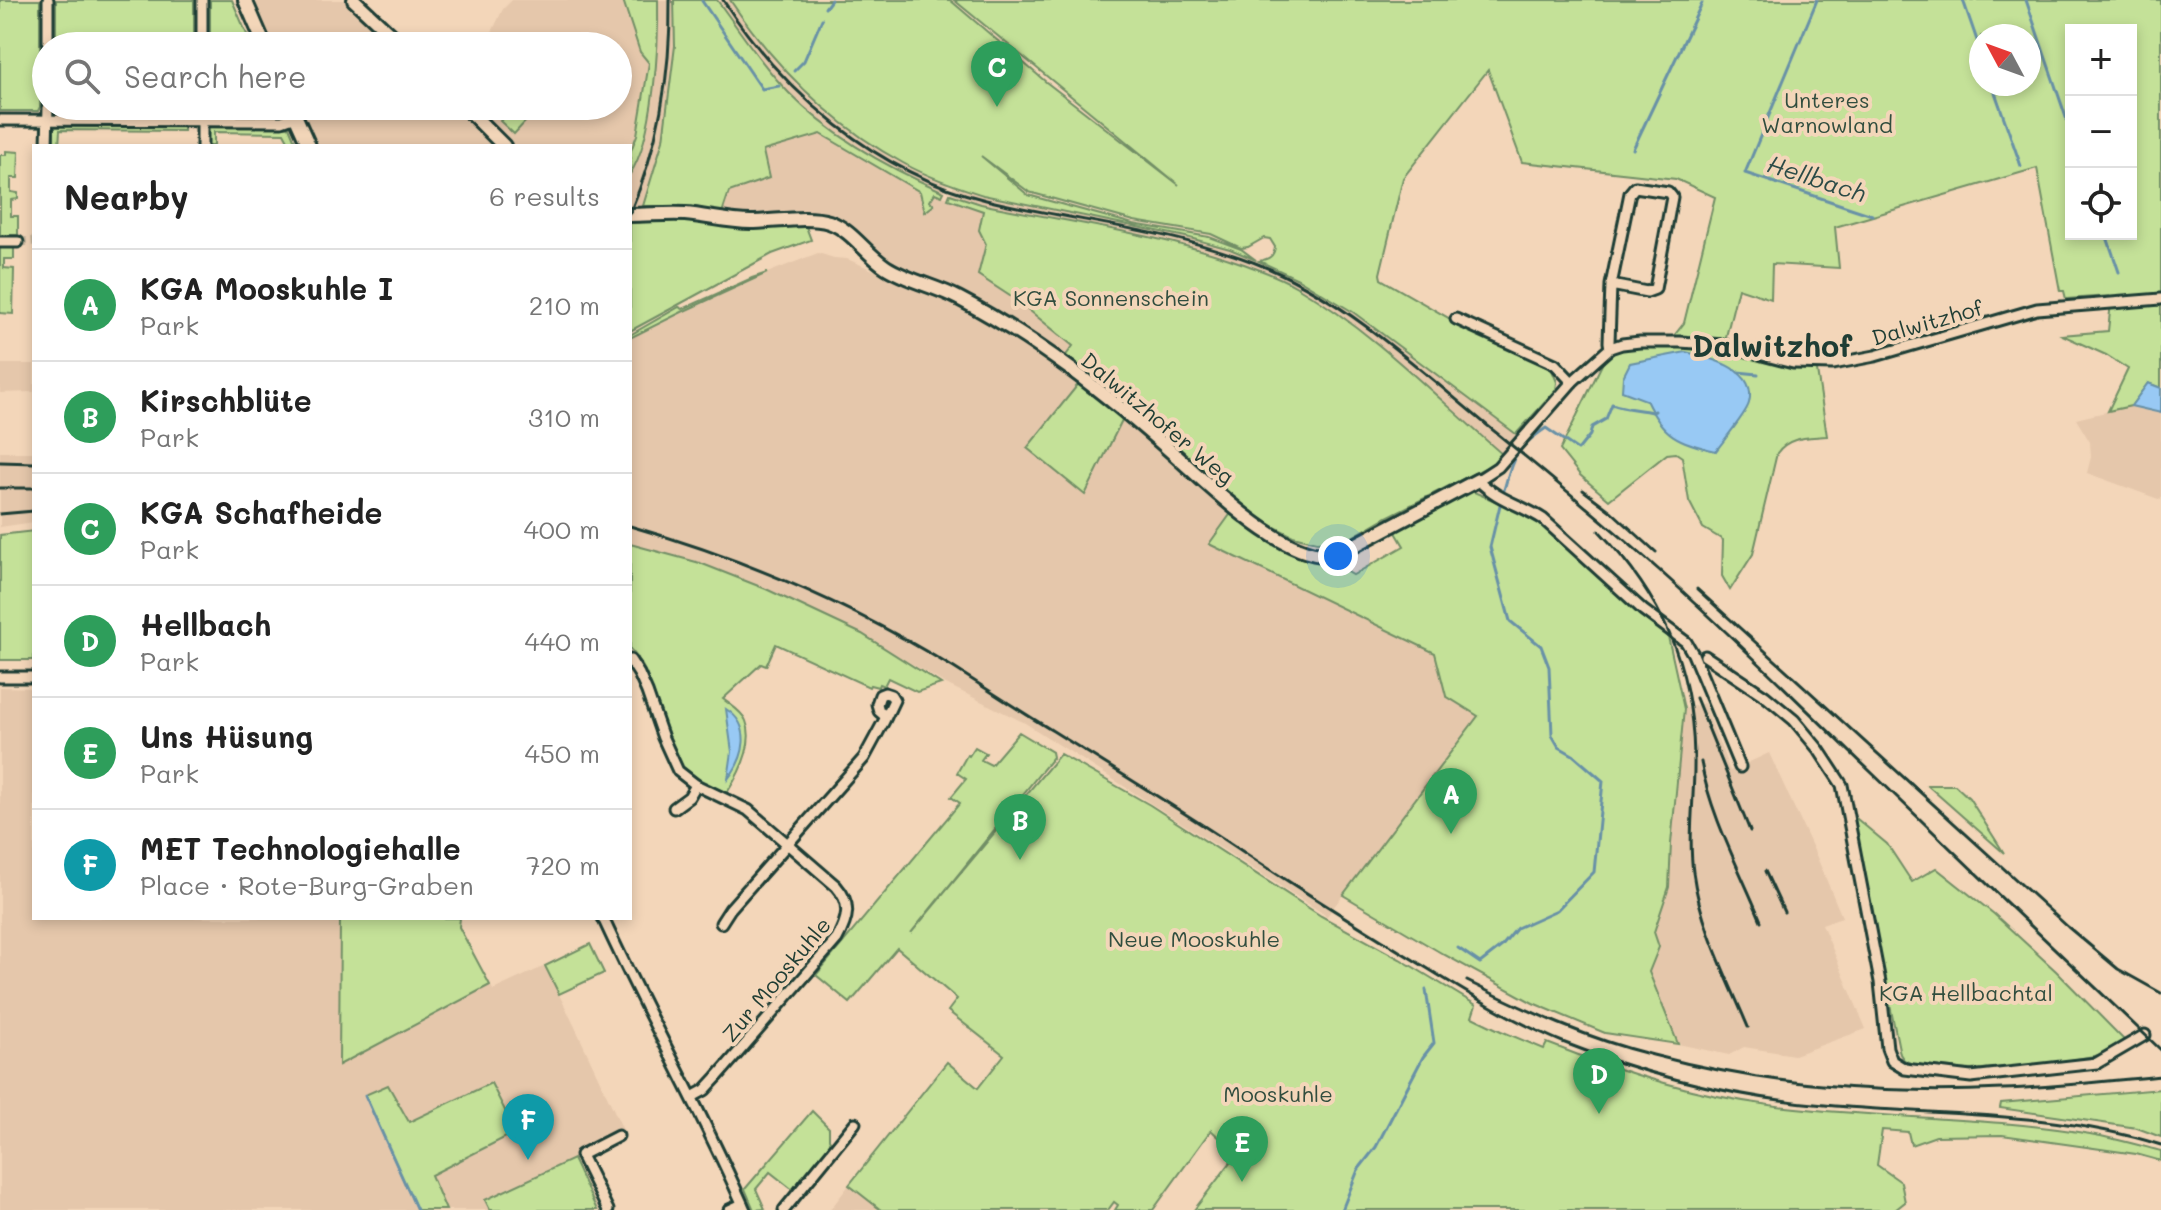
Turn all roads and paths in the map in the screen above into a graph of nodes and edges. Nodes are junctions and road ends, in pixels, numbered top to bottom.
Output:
1 (48, 0) edge
2 (202, 0) edge
3 (245, 0) edge
4 (354, 0) edge
5 (48, 32) edge
6 (202, 32) edge
7 (259, 32) edge
8 (388, 32) edge
9 (0, 120) edge
10 (48, 120) junction
11 (283, 120) edge
12 (297, 120) edge
13 (478, 120) edge
14 (202, 121) junction
15 (47, 144) edge
16 (202, 144) edge
17 (308, 144) edge
18 (502, 144) edge
19 (632, 215) edge
20 (0, 242) edge
21 (18, 242) tunnel mouth
22 (1611, 285) junction
23 (2161, 299) edge
24 (1456, 319) dead end
25 (1610, 348) junction
26 (1572, 382) junction
27 (1478, 480) junction
28 (1705, 656) dead end
29 (632, 663) edge
30 (0, 677) edge
31 (32, 677) edge
32 (886, 717) dead end
33 (1740, 767) dead end
34 (696, 785) junction
35 (674, 808) dead end
36 (788, 844) junction
37 (604, 920) edge
38 (721, 923) dead end
39 (2145, 1035) dead end
40 (692, 1097) junction
41 (855, 1123) dead end
42 (618, 1136) dead end
43 (744, 1207) edge
44 (608, 1210) edge
45 (729, 1210) edge
46 (784, 1210) edge

1 - 5 street
2 - 6 street
3 - 7 street
4 - 8 street
9 - 10 street
10 - 14 street
10 - 15 street
11 - 14 street
12 - 17 street
13 - 18 street
14 - 16 street
19 - 27 street, Dalwitzhofer Weg
20 - 21 street
22 - 22 street
22 - 25 street
23 - 25 street, Dalwitzhof
24 - 26 street
25 - 26 street
26 - 27 street, Dalwitzhofer Weg
27 - 33 street
28 - 39 street
29 - 34 street, Zur Mooskuhle
30 - 31 street
32 - 36 street
34 - 35 street
34 - 36 street, Zur Mooskuhle
36 - 38 street
36 - 40 street, Zur Mooskuhle
37 - 40 street
40 - 43 street
41 - 46 street
42 - 44 street
43 - 45 street

